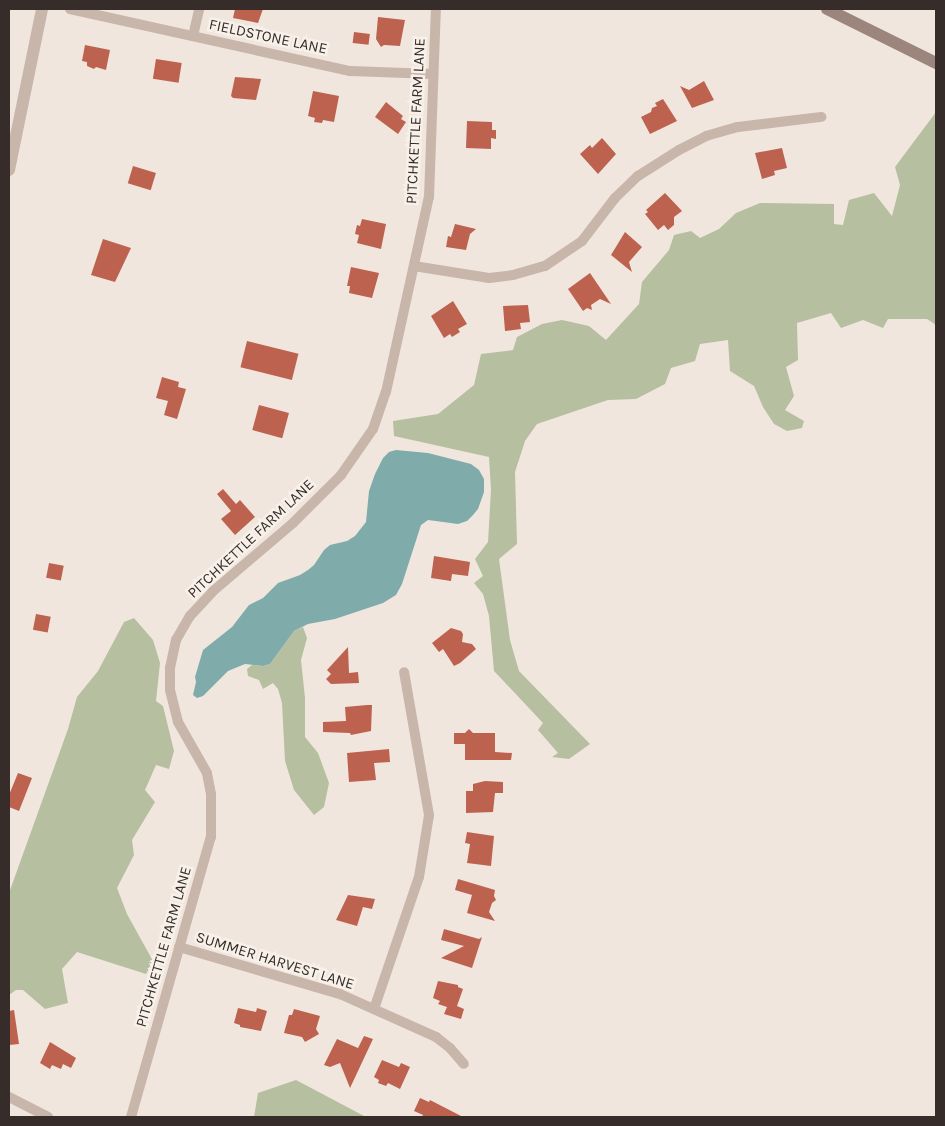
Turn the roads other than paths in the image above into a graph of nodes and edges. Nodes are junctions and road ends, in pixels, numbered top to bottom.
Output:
1 (42, 9) edge
2 (70, 9) edge
3 (199, 9) edge
4 (436, 9) edge
5 (827, 9) edge
6 (193, 36) junction
7 (936, 63) edge
8 (433, 74) junction
9 (821, 117) dead end
10 (9, 170) edge
11 (414, 266) junction
12 (404, 672) dead end
13 (179, 947) junction
14 (374, 1009) junction
15 (464, 1064) dead end
16 (9, 1097) edge
17 (48, 1117) edge
18 (131, 1117) edge

1 - 10 street
2 - 6 street, FIELDSTONE LANE
3 - 6 street
4 - 8 street, PITCHKETTLE FARM LANE
5 - 7 main road
6 - 8 street, FIELDSTONE LANE
8 - 11 street, PITCHKETTLE FARM LANE
9 - 11 street
11 - 13 street, PITCHKETTLE FARM LANE
12 - 14 street
13 - 14 street, SUMMER HARVEST LANE
13 - 18 street, PITCHKETTLE FARM LANE
14 - 15 street, SUMMER HARVEST LANE
16 - 17 street

